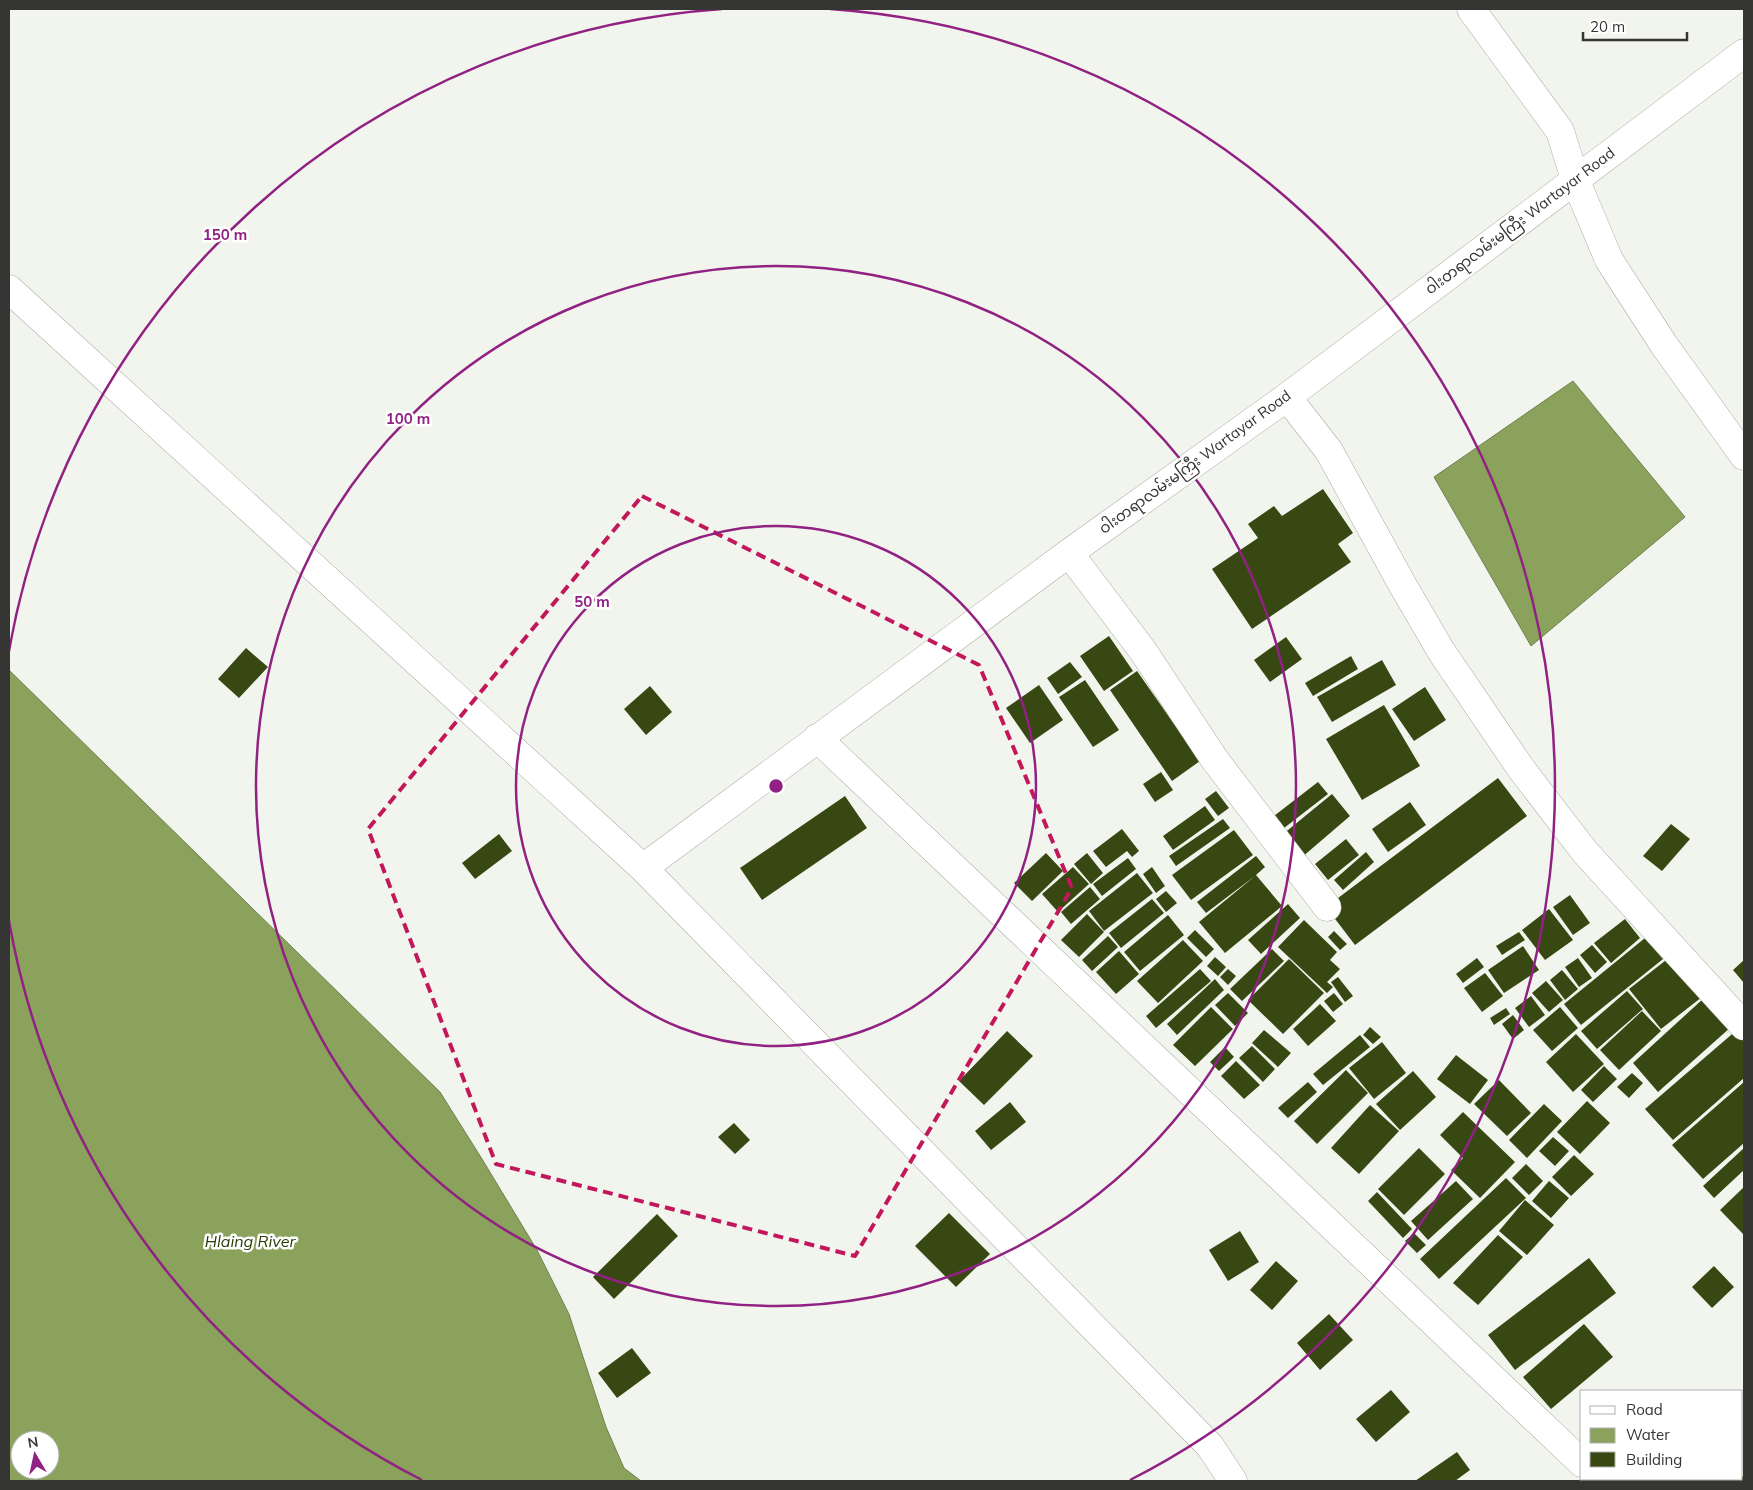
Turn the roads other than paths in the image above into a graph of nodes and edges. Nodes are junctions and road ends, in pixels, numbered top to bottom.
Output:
1 (1471, 9) edge
2 (1744, 53) edge
3 (1575, 179) junction
4 (9, 289) edge
5 (1287, 397) junction
6 (1744, 456) edge
7 (1069, 553) junction
8 (817, 738) junction
9 (643, 868) junction
10 (1327, 907) dead end
11 (1744, 1026) edge
12 (1580, 1461) edge
13 (1233, 1481) edge

1 - 3 street
2 - 3 street, ဝါးတရာလမ်းမကြီး Wartayar Road
3 - 5 street, ဝါးတရာလမ်းမကြီး Wartayar Road
3 - 6 street
4 - 9 street
5 - 7 street, ဝါးတရာလမ်းမကြီး Wartayar Road
5 - 11 street
7 - 8 street, ဝါးတရာလမ်းမကြီး Wartayar Road
7 - 10 street
8 - 9 street, ဝါးတရာလမ်းမကြီး Wartayar Road
8 - 12 street
9 - 13 street

